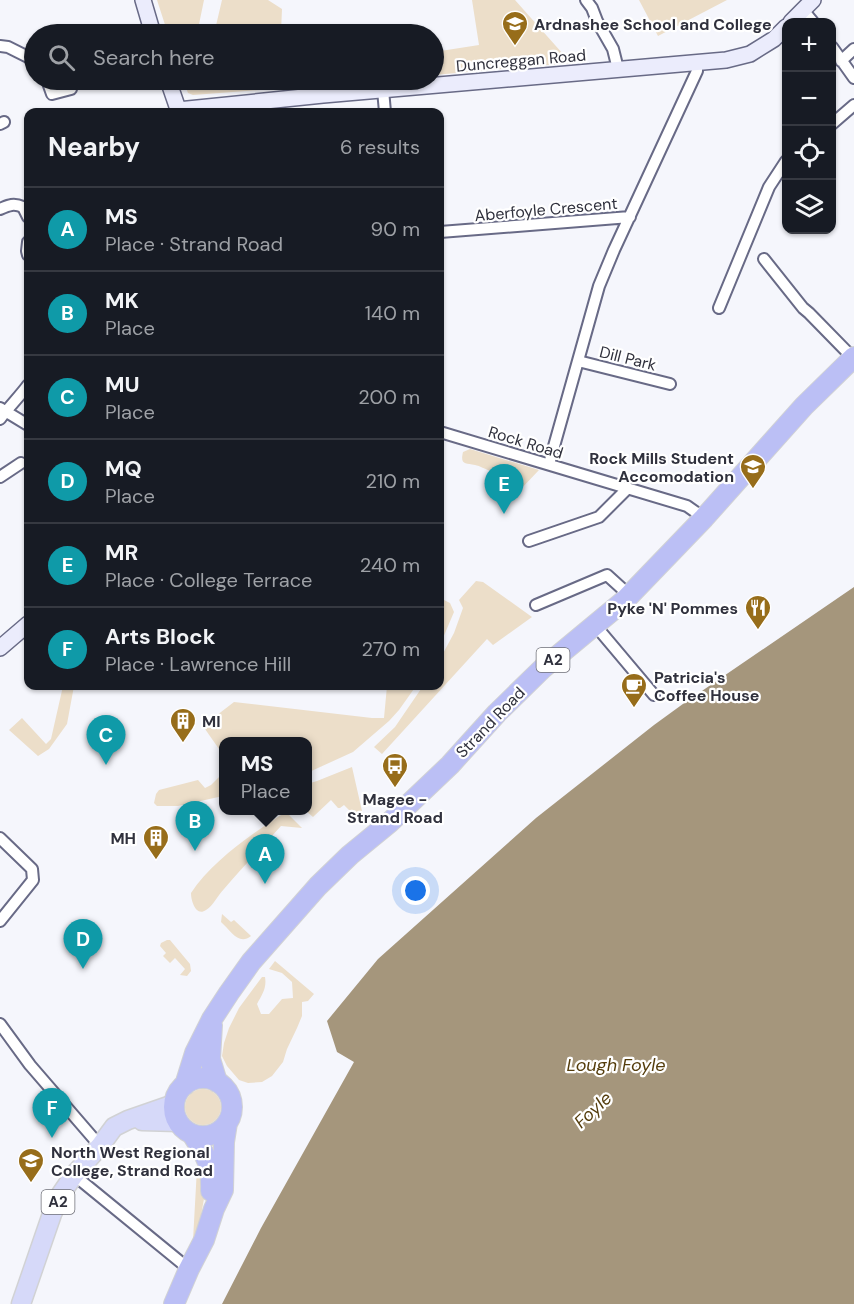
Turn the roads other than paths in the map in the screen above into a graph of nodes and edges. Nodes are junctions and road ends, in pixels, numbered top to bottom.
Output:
1 (142, 0) edge
2 (579, 0) edge
3 (586, 0) edge
4 (597, 21) junction
5 (150, 24) edge
6 (782, 31) edge
7 (0, 46) edge
8 (854, 49) edge
9 (836, 54) edge
10 (24, 55) edge
11 (841, 61) junction
12 (698, 63) junction
13 (618, 69) junction
14 (854, 78) edge
15 (444, 85) edge
16 (51, 90) edge
17 (66, 90) edge
18 (171, 90) edge
19 (383, 90) joint
20 (854, 105) edge
21 (177, 108) edge
22 (207, 108) edge
23 (385, 108) edge
24 (836, 120) edge
25 (782, 167) edge
26 (0, 209) edge
27 (24, 211) edge
28 (630, 217) junction
29 (444, 232) edge
30 (764, 259) dead end
31 (718, 308) dead end
32 (853, 358) edge
33 (579, 361) junction
34 (670, 384) dead end
35 (24, 390) edge
36 (2, 413) edge
37 (24, 423) edge
38 (444, 433) edge
39 (21, 463) dead end
40 (549, 464) junction
41 (0, 477) edge
42 (628, 488) junction
43 (704, 518) junction
44 (529, 541) dead end
45 (630, 595) junction
46 (536, 605) dead end
47 (595, 625) junction
48 (24, 627) edge
49 (0, 648) edge
50 (654, 694) dead end
51 (0, 838) edge
52 (0, 921) edge
53 (212, 1019) junction
54 (0, 1024) edge
55 (217, 1082) junction
56 (185, 1085) junction
57 (181, 1120) junction
58 (227, 1123) junction
59 (100, 1146) junction
60 (74, 1175) junction
61 (214, 1209) junction
62 (189, 1269) junction
63 (21, 1304) edge
64 (174, 1304) edge

1 - 5 main road
2 - 4 street
3 - 4 street
4 - 13 street
6 - 12 main road, Duncreggan Road
7 - 10 street
8 - 11 street
9 - 11 street
11 - 14 street
12 - 13 main road, Duncreggan Road
12 - 28 street, Aberfoyle Crescent
13 - 15 main road, Duncreggan Road
16 - 17 street
18 - 21 main road
19 - 22 main road, Duncreggan Road
19 - 23 street
20 - 24 street
25 - 31 street
26 - 27 street
28 - 29 street, Aberfoyle Crescent
28 - 33 street
30 - 32 street
32 - 43 highway, Strand Road / A2
33 - 34 street, Dill Park
33 - 40 street
35 - 36 street
36 - 37 street
38 - 40 street, Rock Road
39 - 41 street
40 - 42 street, Rock Road
42 - 43 street, Rock Road
42 - 44 street
43 - 45 highway, Strand Road / A2
45 - 46 street
45 - 47 highway, Strand Road / A2
47 - 50 street
47 - 53 highway, Strand Road / A2
48 - 49 main road
51 - 52 street
53 - 55 highway
53 - 56 highway, Strand Road / A2
54 - 59 street
55 - 56 highway
55 - 58 highway
56 - 57 highway, A2
57 - 58 highway, A2
57 - 59 main road, A2
57 - 61 highway
58 - 61 highway
59 - 60 main road, A2
60 - 62 street
60 - 63 main road, A2
61 - 62 highway
62 - 64 highway

